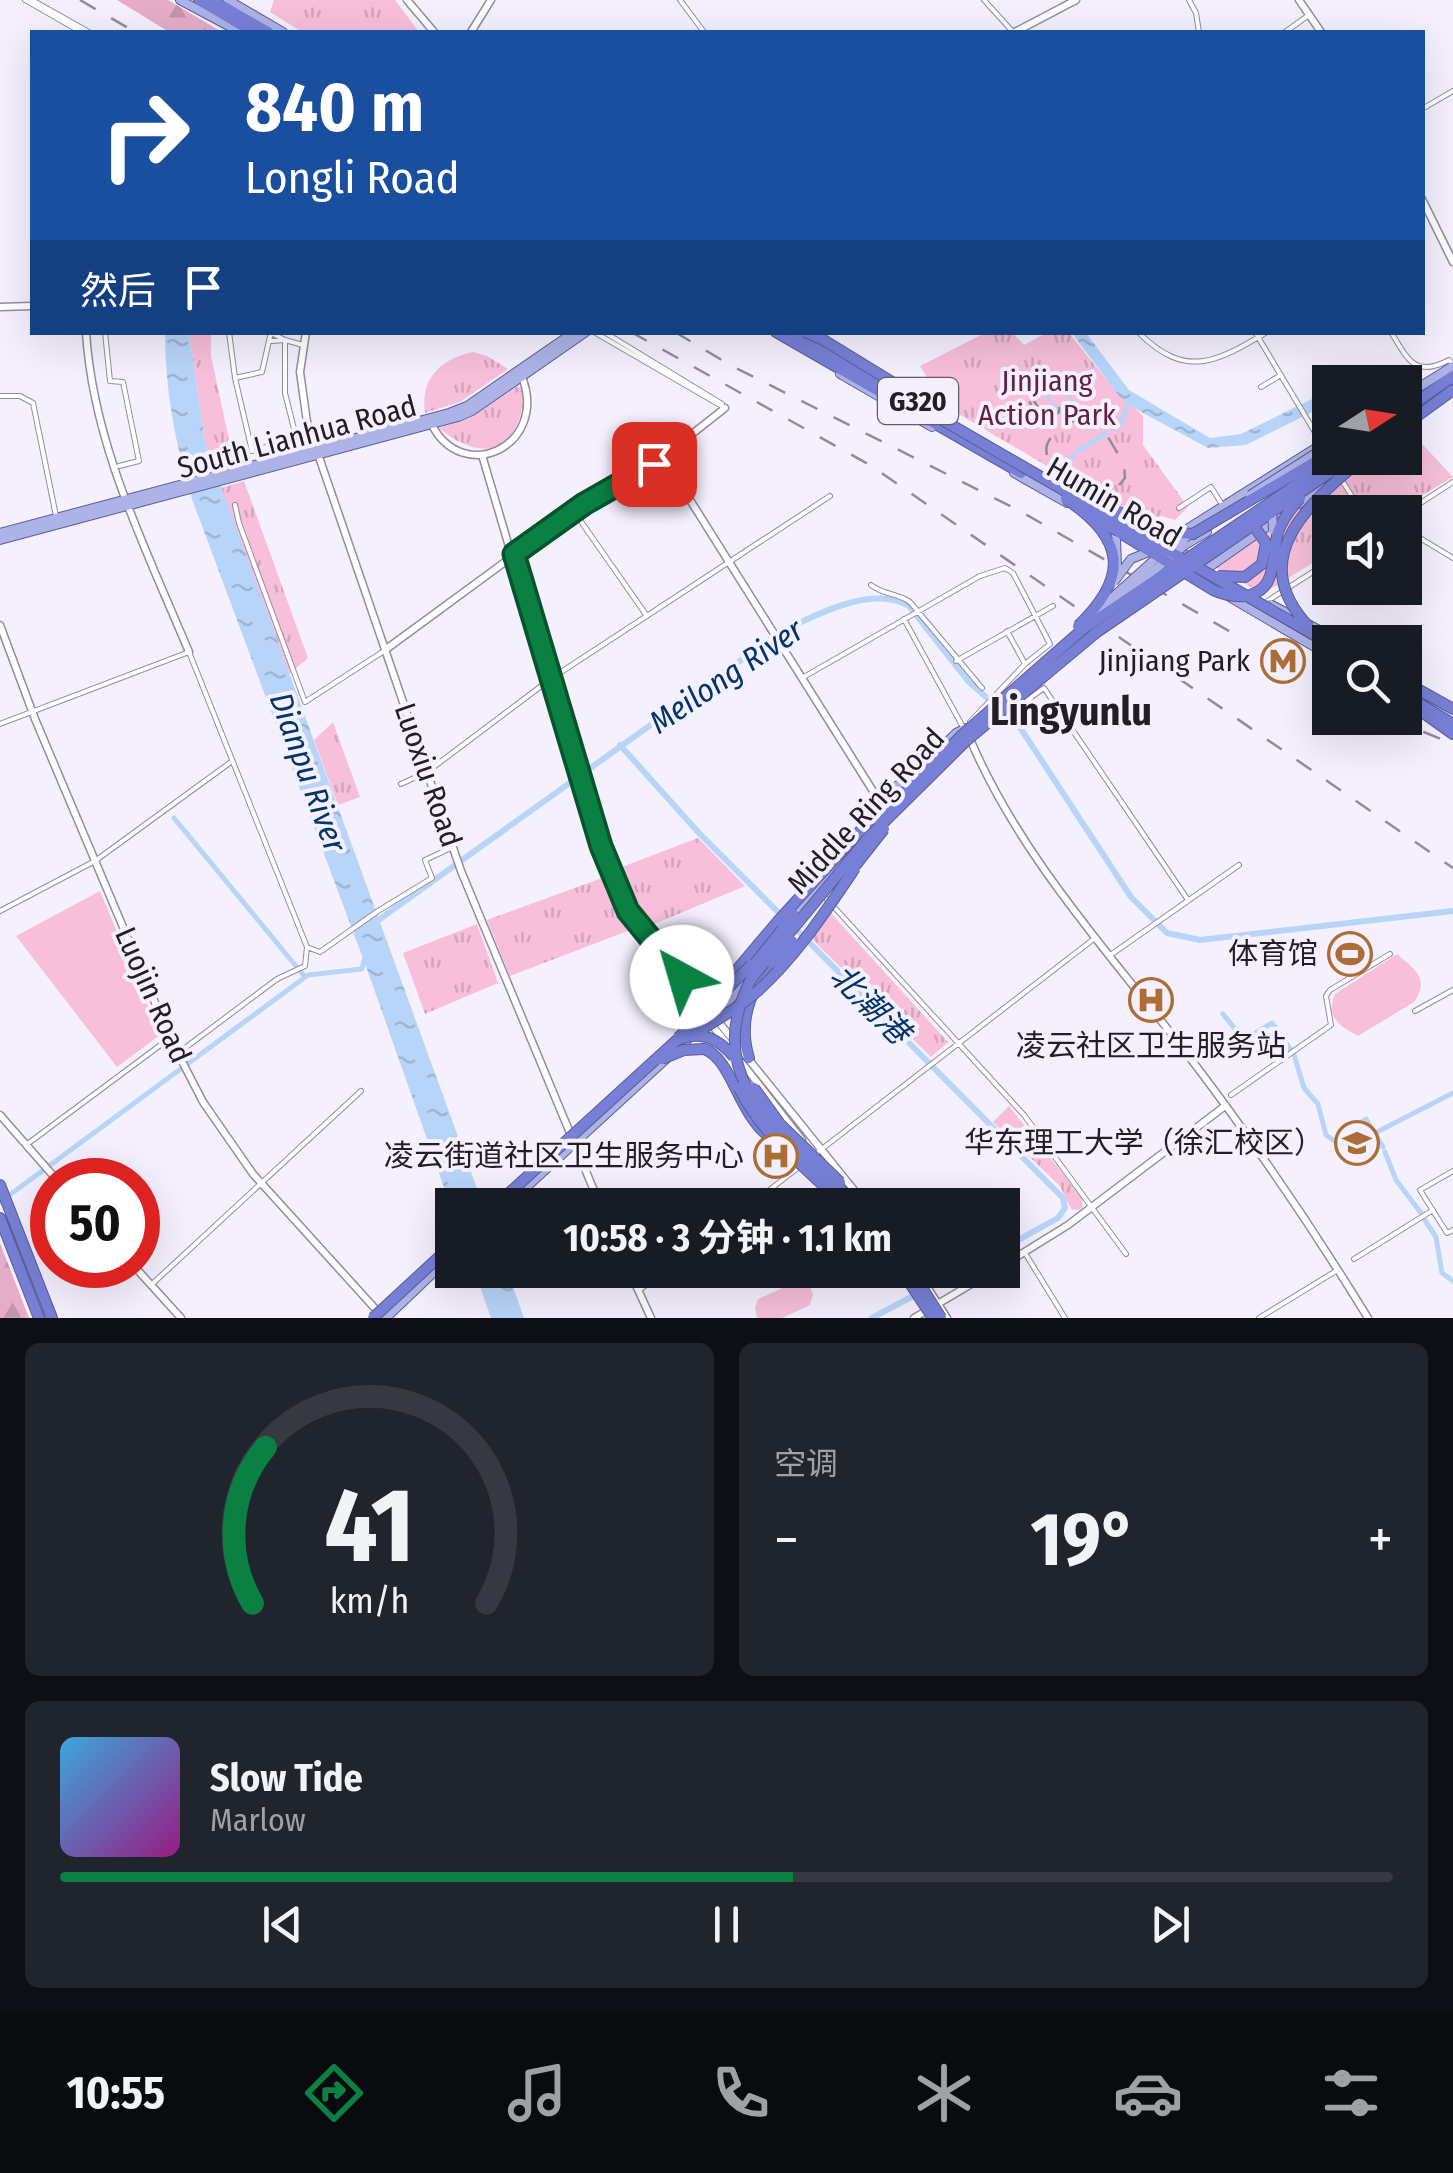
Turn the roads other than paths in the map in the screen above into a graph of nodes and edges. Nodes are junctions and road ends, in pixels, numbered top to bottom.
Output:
1 (24, 0) edge
2 (32, 0) edge
3 (180, 0) edge
4 (190, 0) edge
5 (199, 0) edge
6 (212, 0) edge
7 (228, 0) edge
8 (406, 0) edge
9 (491, 0) edge
10 (680, 0) edge
11 (984, 0) edge
12 (1076, 0) edge
13 (1190, 0) edge
14 (1299, 0) edge
15 (1309, 15) junction
16 (229, 26) junction
17 (82, 30) edge
18 (82, 30) edge
19 (236, 30) edge
20 (250, 30) edge
21 (270, 30) edge
22 (432, 30) edge
23 (472, 30) edge
24 (702, 30) edge
25 (1012, 30) edge
26 (1018, 30) edge
27 (1199, 30) edge
28 (1288, 30) edge
29 (1320, 30) edge
30 (1453, 91) edge
31 (1425, 107) edge
32 (1425, 204) edge
33 (1453, 262) edge
34 (30, 306) edge
35 (0, 307) edge
36 (86, 335) edge
37 (105, 335) edge
38 (229, 335) edge
39 (271, 335) edge
40 (275, 335) edge
41 (305, 335) edge
42 (570, 335) edge
43 (582, 335) edge
44 (604, 335) edge
45 (777, 335) edge
46 (777, 335) edge
47 (795, 335) edge
48 (807, 335) edge
49 (811, 335) edge
50 (1142, 335) edge
51 (1257, 335) edge
52 (1394, 335) edge
53 (286, 340) junction
54 (270, 341) junction
55 (303, 345) junction
56 (1453, 365) edge
57 (1281, 375) junction
58 (1453, 376) edge
59 (522, 377) junction
60 (234, 378) junction
61 (1261, 387) dead end
62 (1422, 391) edge
63 (1453, 391) edge
64 (1422, 394) edge
65 (0, 396) edge
66 (725, 408) joint
67 (1422, 414) edge
68 (1422, 417) edge
69 (940, 418) junction
70 (430, 421) junction
71 (1312, 425) edge
72 (318, 451) junction
73 (482, 455) junction
74 (1312, 455) edge
75 (1312, 456) edge
76 (1312, 456) edge
77 (663, 457) junction
78 (1312, 459) edge
79 (119, 466) dead end
80 (1038, 470) junction
81 (1312, 474) edge
82 (1334, 475) edge
83 (1334, 475) edge
84 (1341, 475) edge
85 (1339, 476) joint
86 (1453, 482) edge
87 (1278, 486) junction
88 (1351, 495) edge
89 (830, 496) dead end
90 (1068, 496) junction
91 (1422, 502) edge
92 (128, 503) junction
93 (235, 505) dead end
94 (1223, 506) junction
95 (1179, 508) dead end
96 (574, 511) junction
97 (1086, 512) junction
98 (1234, 514) junction
99 (56, 519) junction
100 (1111, 528) junction
101 (0, 536) edge
102 (1422, 537) edge
103 (1164, 546) junction
104 (1275, 550) junction
105 (511, 554) junction
106 (1453, 558) edge
107 (1154, 559) junction
108 (729, 562) junction
109 (1210, 572) junction
110 (1312, 573) edge
111 (1195, 576) junction
112 (1113, 583) junction
113 (871, 585) dead end
114 (1266, 602) junction
115 (1053, 606) dead end
116 (916, 612) junction
117 (647, 616) junction
118 (1035, 616) junction
119 (904, 619) junction
120 (0, 625) edge
121 (1312, 626) edge
122 (1312, 628) edge
123 (1006, 631) junction
124 (1074, 632) junction
125 (1085, 632) junction
126 (1312, 637) edge
127 (1312, 637) edge
128 (1312, 638) edge
129 (1312, 638) edge
130 (1312, 638) edge
131 (385, 650) junction
132 (189, 652) junction
133 (956, 661) junction
134 (1026, 664) junction
135 (1046, 664) junction
136 (802, 678) junction
137 (549, 680) junction
138 (982, 688) dead end
139 (1422, 693) edge
140 (1422, 693) edge
141 (989, 703) junction
142 (1422, 709) edge
143 (1423, 711) edge
144 (1453, 711) edge
145 (32, 712) junction
146 (0, 724) edge
147 (1453, 729) edge
148 (968, 734) junction
149 (233, 761) junction
150 (936, 762) junction
151 (427, 772) junction
152 (915, 779) junction
153 (401, 784) dead end
154 (886, 810) junction
155 (866, 826) junction
156 (861, 838) junction
157 (453, 847) junction
158 (95, 860) junction
159 (836, 862) junction
160 (1239, 865) dead end
161 (855, 868) junction
162 (821, 891) junction
163 (1188, 900) junction
164 (832, 904) joint
165 (0, 911) edge
166 (797, 915) junction
167 (780, 924) junction
168 (1095, 938) junction
169 (308, 947) junction
170 (1390, 954) dead end
171 (1109, 956) junction
172 (755, 961) junction
173 (769, 967) junction
174 (742, 989) junction
175 (1453, 990) edge
176 (1415, 1011) dead end
177 (708, 1014) junction
178 (170, 1038) junction
179 (958, 1044) junction
180 (670, 1045) junction
181 (178, 1057) junction
182 (748, 1058) junction
183 (654, 1062) junction
184 (362, 1090) dead end
185 (1232, 1095) dead end
186 (1225, 1106) junction
187 (0, 1115) edge
188 (568, 1134) junction
189 (772, 1138) junction
190 (572, 1144) junction
191 (26, 1145) junction
192 (823, 1149) junction
193 (814, 1156) junction
194 (38, 1158) edge
195 (1453, 1171) edge
196 (260, 1183) junction
197 (0, 1186) edge
198 (514, 1188) edge
199 (517, 1188) edge
200 (521, 1188) edge
201 (592, 1188) edge
202 (772, 1188) edge
203 (833, 1188) edge
204 (836, 1188) edge
205 (840, 1188) edge
206 (842, 1188) edge
207 (845, 1188) edge
208 (1092, 1207) junction
209 (1433, 1210) junction
210 (0, 1218) edge
211 (1453, 1230) edge
212 (1025, 1253) junction
213 (1126, 1254) dead end
214 (435, 1256) edge
215 (1020, 1256) edge
216 (1354, 1260) dead end
217 (435, 1265) edge
218 (1338, 1269) junction
219 (160, 1277) edge
220 (154, 1288) edge
221 (637, 1288) edge
222 (642, 1288) edge
223 (910, 1288) edge
224 (911, 1288) edge
225 (925, 1288) edge
226 (929, 1288) edge
227 (965, 1288) edge
228 (638, 1291) junction
229 (940, 1303) junction
230 (929, 1316) edge
231 (378, 1317) edge
232 (39, 1318) edge
233 (52, 1318) edge
234 (181, 1318) edge
235 (650, 1318) edge
236 (914, 1318) edge
237 (944, 1318) edge
238 (1065, 1318) edge
239 (1258, 1318) edge
240 (1368, 1318) edge

1 - 17 street
2 - 18 street
3 - 16 main road
4 - 16 highway
5 - 20 highway
6 - 21 highway
7 - 21 main road
8 - 22 street
9 - 23 street
10 - 24 street
11 - 25 street
12 - 26 street
13 - 27 street
14 - 15 street
15 - 28 street
15 - 29 street
16 - 19 main road
30 - 31 street
32 - 33 street
34 - 35 street
36 - 92 street
37 - 79 street
38 - 60 street
39 - 54 street
40 - 53 street
41 - 55 street, Luoxiu Road
42 - 70 main road, South Lianhua Road
43 - 59 main road, South Lianhua Road
44 - 66 street
45 - 90 highway, bridge
46 - 100 main road, Humin Road / G320
47 - 69 highway, bridge
48 - 80 main road, Humin Road / G320
49 - 69 highway, bridge
50 - 51 street
51 - 57 street
52 - 56 street
53 - 54 street
53 - 55 street
53 - 60 street
54 - 60 street
55 - 72 street, Luoxiu Road
56 - 62 main road
57 - 61 street
57 - 71 street
58 - 64 highway
59 - 70 main road, South Lianhua Road
59 - 73 street
63 - 67 highway
63 - 68 main road
65 - 99 street
66 - 77 street
69 - 90 highway, bridge
70 - 72 main road, South Lianhua Road
70 - 73 street
72 - 92 main road, South Lianhua Road
72 - 131 street, Luoxiu Road
73 - 105 street
74 - 94 main road
75 - 90 highway, bridge
76 - 107 main road, bridge
77 - 96 street
77 - 108 street
78 - 87 main road, bridge
80 - 90 main road, Humin Road
80 - 103 main road, Humin Road / G320
81 - 135 highway, Middle Ring Road, bridge
82 - 104 highway, bridge
83 - 154 highway, Middle Ring Road, bridge
84 - 122 highway, bridge
85 - 88 street
85 - 109 main road
86 - 91 street
87 - 98 main road, bridge
87 - 104 main road, bridge
89 - 108 street
90 - 97 highway, bridge
90 - 103 main road, Humin Road, bridge
90 - 109 highway, bridge
90 - 128 highway, bridge
92 - 99 main road, South Lianhua Road
92 - 101 main road, South Lianhua Road
92 - 132 street
93 - 131 street
94 - 95 street
94 - 103 main road
96 - 105 street
96 - 117 street
97 - 104 highway, bridge
97 - 135 highway, bridge
98 - 107 main road, bridge
98 - 109 highway, bridge
99 - 101 main road, South Lianhua Road
100 - 107 main road, Humin Road / G320
100 - 112 main road, bridge
102 - 106 street
103 - 107 main road
103 - 109 main road, Humin Road / G320
103 - 112 main road, bridge
103 - 126 main road, Humin Road, bridge
105 - 131 street
105 - 137 street
107 - 111 main road, Humin Road / G320
107 - 124 main road, bridge
107 - 125 main road, bridge
108 - 117 street
108 - 136 street
109 - 111 main road
109 - 114 main road, Humin Road / G320
109 - 127 highway, bridge
110 - 114 street
111 - 129 main road, Humin Road / G320
112 - 124 main road, bridge
113 - 116 street
114 - 121 main road, Humin Road / G320
115 - 118 street
116 - 118 street
116 - 119 street
116 - 133 street
117 - 137 street
118 - 123 street
118 - 134 street
119 - 136 street
119 - 148 street
120 - 145 street, Luojin Road
123 - 133 street
123 - 134 street
124 - 141 main road, bridge
125 - 130 main road, bridge
125 - 148 main road, bridge
131 - 151 street, Luoxiu Road
132 - 145 street
132 - 149 street
133 - 138 street
134 - 141 street
135 - 152 highway, Middle Ring Road, bridge
136 - 154 street
137 - 151 street
137 - 177 street
139 - 144 highway
140 - 144 highway
141 - 148 main road
142 - 147 highway
143 - 147 highway
145 - 146 street
145 - 158 street, Luojin Road
148 - 150 main road
148 - 163 street, bridge
148 - 168 street
149 - 158 street
149 - 169 street
150 - 154 main road
150 - 154 main road
151 - 153 street
151 - 157 street, Luoxiu Road
152 - 167 highway, bridge
152 - 172 highway, Middle Ring Road, bridge
154 - 155 main road
154 - 156 main road
154 - 161 highway, bridge
154 - 162 main road
154 - 204 highway, Middle Ring Road, bridge
155 - 156 main road
155 - 159 main road
156 - 159 main road
157 - 169 street
157 - 188 street, Luoxiu Road
158 - 165 street
158 - 178 street, Luojin Road
159 - 162 main road
160 - 163 street
161 - 173 highway, bridge
161 - 183 highway, bridge
162 - 164 main road
162 - 166 main road
162 - 166 main road
163 - 171 street
164 - 179 street
166 - 167 main road, bridge
166 - 174 main road, bridge
167 - 177 main road
167 - 177 highway
168 - 171 street
168 - 179 street
169 - 181 street
170 - 185 street
171 - 186 street
172 - 180 highway, bridge
172 - 189 highway, Middle Ring Road, bridge
173 - 174 highway
173 - 182 highway
174 - 177 main road
175 - 176 street
177 - 182 street
177 - 188 main road
177 - 190 main road
177 - 193 street
178 - 181 street, Luojin Road
178 - 191 street
179 - 192 street
179 - 208 street
180 - 183 highway, bridge
180 - 206 highway, bridge
181 - 196 street, Luojin Road
182 - 192 street
183 - 189 highway, bridge
183 - 199 highway, bridge
184 - 196 street
186 - 208 street
186 - 218 street
187 - 191 street
188 - 190 street, Luoxiu Road
188 - 198 main road, bridge
189 - 203 highway, Middle Ring Road, bridge
190 - 200 main road, bridge
190 - 201 street, Luoxiu Road
191 - 194 street
192 - 193 street
192 - 207 street
193 - 202 street
193 - 205 street
195 - 209 street
196 - 219 street
196 - 231 street, Luojin Road
197 - 233 highway
208 - 212 street
208 - 213 street
209 - 211 street
209 - 216 street
210 - 232 highway
212 - 215 street
212 - 238 street
214 - 231 main road, bridge
217 - 231 highway, bridge
218 - 239 street
218 - 240 street
220 - 234 street
221 - 228 street
222 - 228 street
223 - 230 street, bridge
224 - 230 highway, bridge
225 - 237 highway, bridge
226 - 229 street, bridge
227 - 229 street
228 - 235 street
229 - 230 street
229 - 237 street
230 - 236 street

